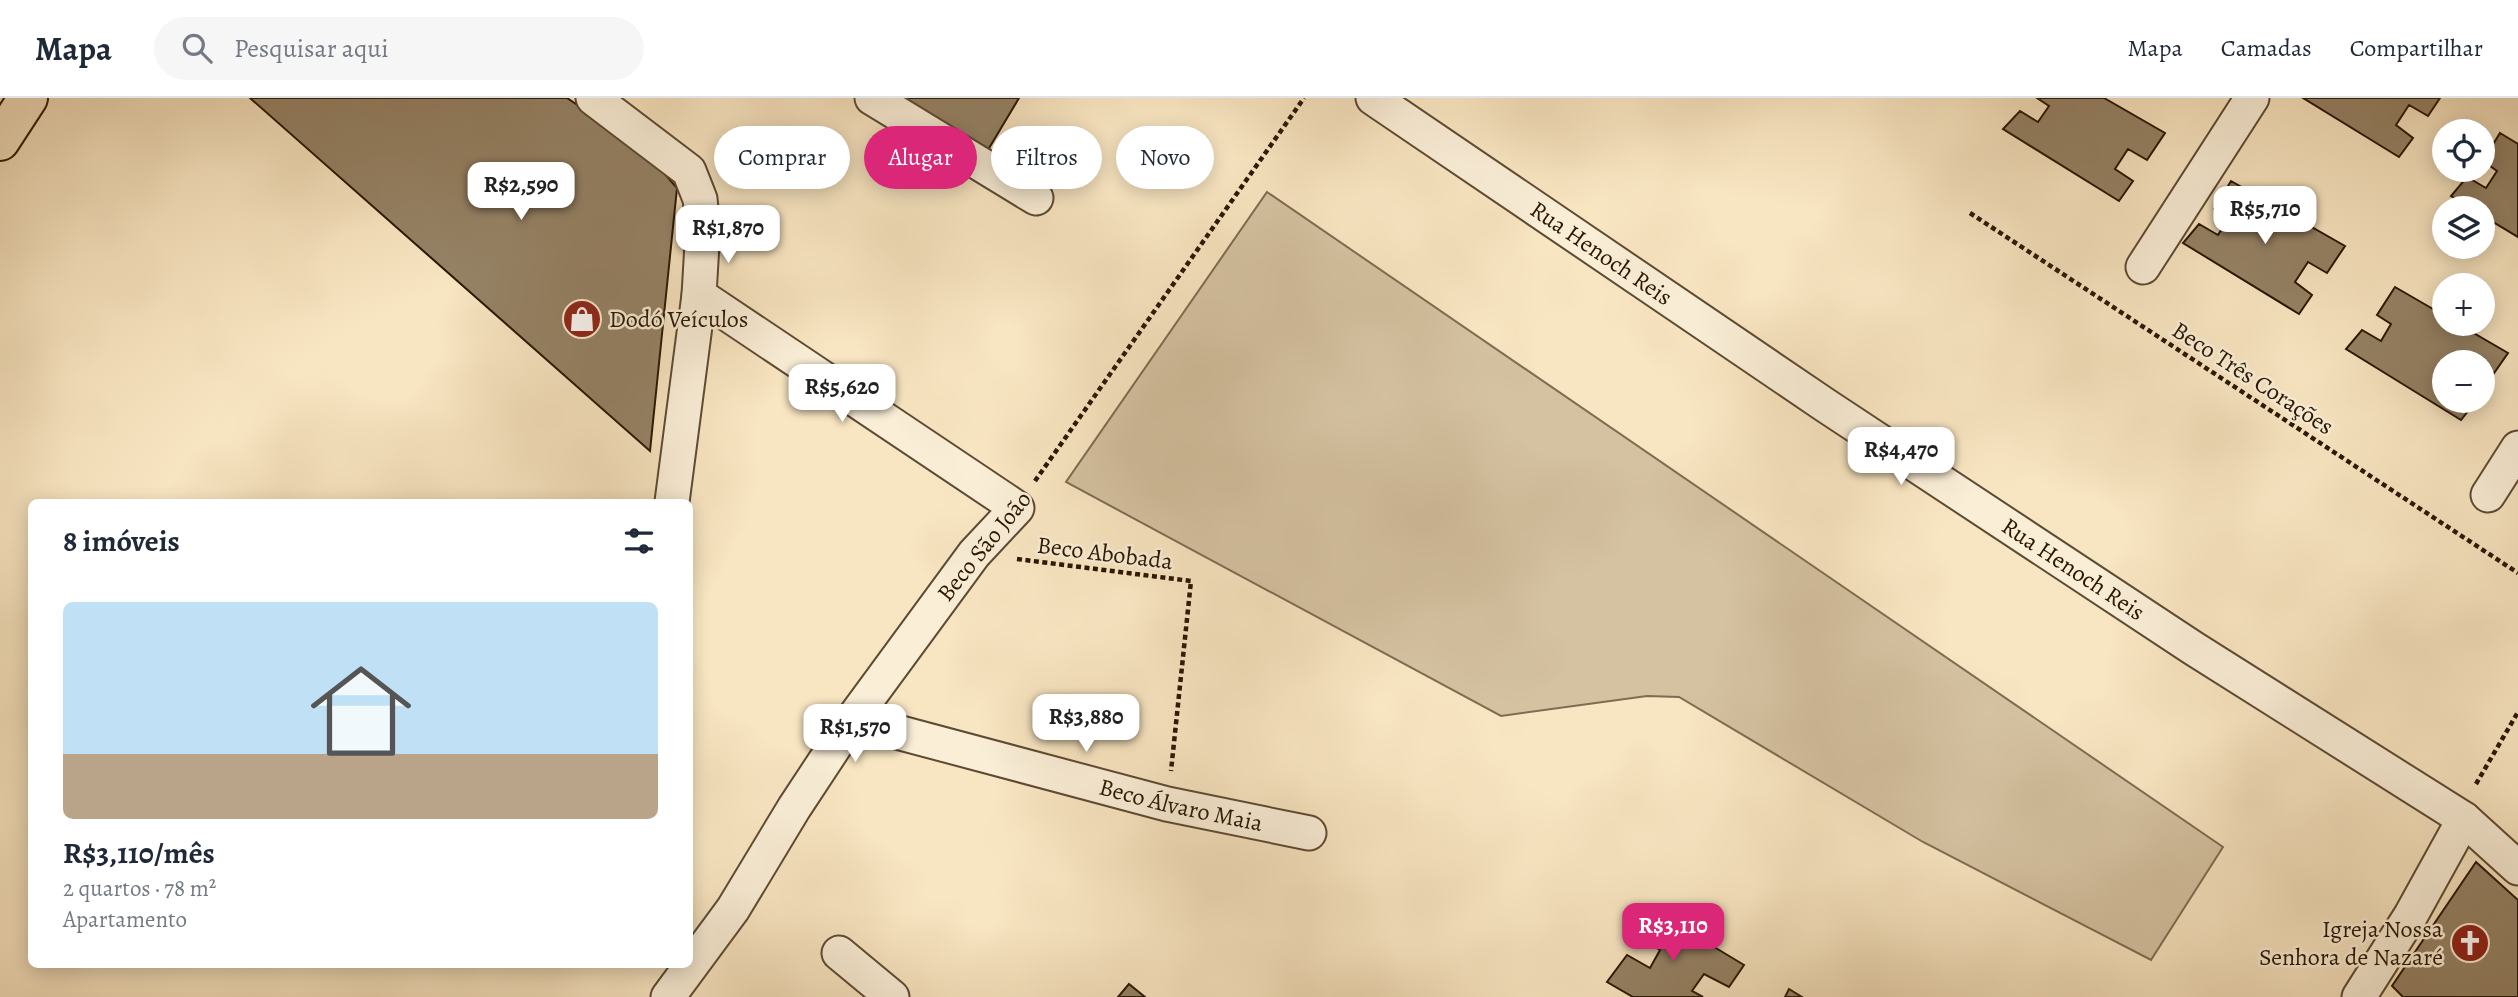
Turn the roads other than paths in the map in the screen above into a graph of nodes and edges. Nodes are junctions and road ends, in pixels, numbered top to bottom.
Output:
1 (27, 98) edge
2 (593, 98) edge
3 (872, 98) edge
4 (1374, 98) edge
5 (2252, 98) edge
6 (0, 141) edge
7 (1036, 198) dead end
8 (2143, 267) dead end
9 (699, 295) junction
10 (2518, 448) edge
11 (2488, 495) dead end
12 (672, 499) edge
13 (852, 720) junction
14 (2461, 817) junction
15 (1309, 833) dead end
16 (2518, 868) edge
17 (839, 953) dead end
18 (693, 961) edge
19 (660, 968) edge
20 (687, 968) edge
21 (665, 997) edge
22 (892, 997) edge
23 (2359, 997) edge

1 - 6 highway
2 - 9 street
3 - 7 street
4 - 14 street, Rua Henoch Reis
5 - 8 street
9 - 12 street
9 - 13 street, Beco São João
10 - 11 street
13 - 15 street, Beco Álvaro Maia
13 - 18 street, Beco São João
14 - 16 street, Rua Henoch Reis
14 - 23 street
17 - 22 street
19 - 21 street
20 - 21 street, Beco São João

